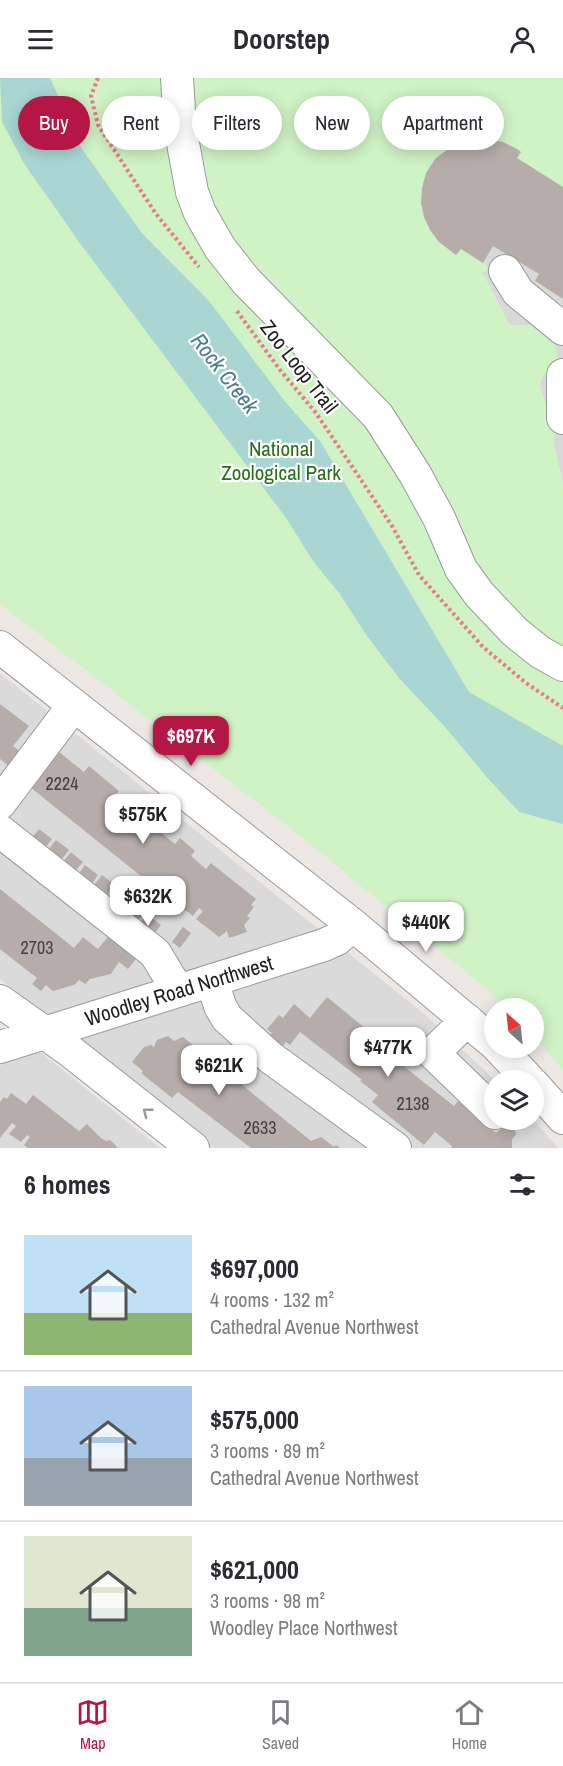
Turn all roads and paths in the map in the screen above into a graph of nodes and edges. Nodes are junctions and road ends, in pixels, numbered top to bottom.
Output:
1 (98, 78) edge
2 (177, 78) edge
3 (505, 271) dead end
4 (206, 274) dead end
5 (232, 306) dead end
6 (563, 329) edge
7 (563, 375) edge
8 (563, 418) edge
9 (0, 647) edge
10 (563, 665) edge
11 (74, 705) junction
12 (563, 708) edge
13 (0, 803) edge
14 (0, 831) edge
15 (353, 925) junction
16 (212, 980) junction
17 (178, 991) junction
18 (0, 1001) edge
19 (467, 1020) junction
20 (44, 1033) junction
21 (484, 1035) edge
22 (0, 1047) edge
23 (508, 1058) edge
24 (519, 1070) edge
25 (544, 1096) edge
26 (484, 1102) edge
27 (563, 1118) edge
28 (193, 1148) edge
29 (395, 1148) edge

1 - 4 path
2 - 10 street
3 - 6 street
5 - 12 path, Zoo Loop Trail
7 - 8 street
9 - 11 street
11 - 13 street
11 - 15 street
14 - 17 street
15 - 16 street, Woodley Road Northwest
15 - 19 street
16 - 17 street, Woodley Road Northwest
16 - 29 street
17 - 20 street, Woodley Road Northwest
18 - 20 street
19 - 21 street
19 - 26 street
20 - 22 street, Woodley Road Northwest
28 -> 20 street
23 - 24 street
25 - 27 street

